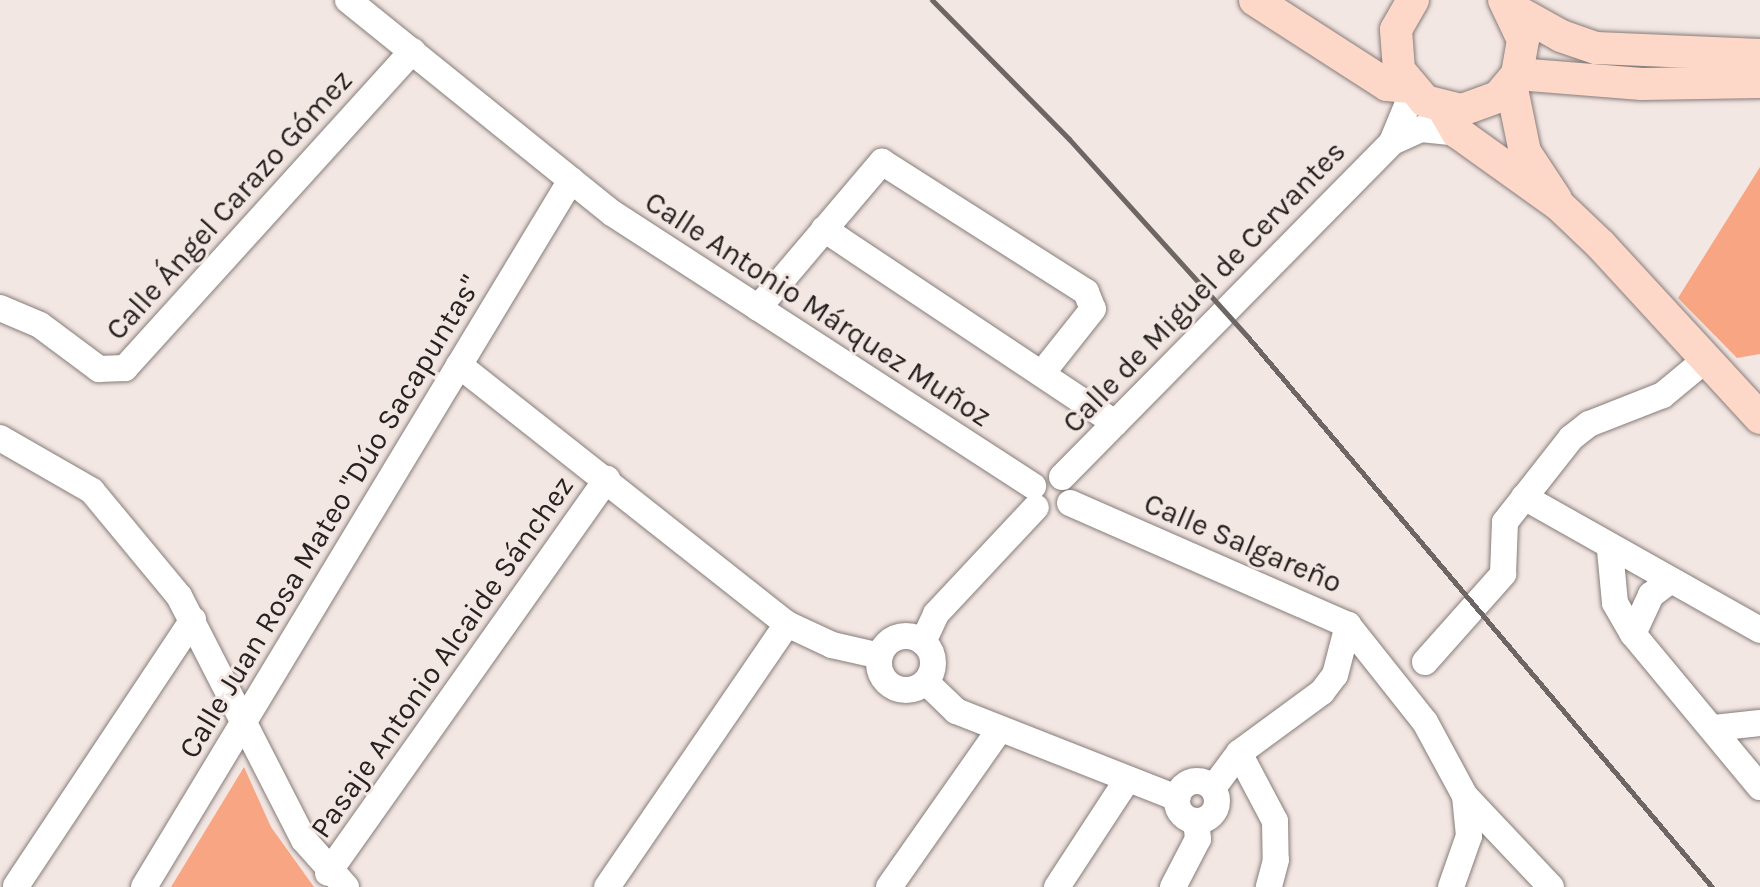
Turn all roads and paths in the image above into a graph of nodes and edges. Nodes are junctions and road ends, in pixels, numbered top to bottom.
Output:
1 (348, 0) edge
2 (1255, 0) edge
3 (1413, 0) edge
4 (1508, 3) edge
5 (412, 51) junction
6 (1760, 55) edge
7 (1514, 79) junction
8 (1760, 82) edge
9 (1430, 109) junction
10 (1392, 142) junction
11 (571, 180) junction
12 (1559, 205) junction
13 (824, 229) junction
14 (0, 308) edge
15 (758, 308) junction
16 (1705, 360) junction
17 (459, 365) junction
18 (1043, 372) junction
19 (1760, 418) edge
20 (1115, 423) junction
21 (0, 439) edge
22 (1062, 477) junction
23 (607, 479) junction
24 (1035, 496) junction
25 (1524, 497) junction
26 (1070, 503) junction
27 (1610, 550) junction
28 (1668, 582) junction
29 (193, 620) junction
30 (787, 624) junction
31 (1348, 625) junction
32 (1760, 630) edge
33 (1633, 634) junction
34 (923, 642) junction
35 (880, 656) junction
36 (1425, 662) dead end
37 (926, 682) junction
38 (246, 718) junction
39 (1760, 723) edge
40 (1714, 728) junction
41 (1000, 729) junction
42 (1239, 753) junction
43 (1127, 780) junction
44 (1760, 787) edge
45 (1213, 788) junction
46 (1465, 796) junction
47 (1177, 798) junction
48 (1196, 821) junction
49 (1513, 846) junction
50 (1465, 855) junction
51 (0, 876) edge
52 (337, 880) edge
53 (16, 887) edge
54 (144, 887) edge
55 (607, 887) edge
56 (889, 887) edge
57 (1057, 887) edge
58 (1173, 887) edge
59 (1269, 887) edge
60 (1451, 887) edge
61 (1551, 887) edge

1 - 5 street, Calle Antonio Márquez Muñoz
2 - 9 main road
3 - 9 main road
4 - 6 main road
4 - 7 main road
5 - 11 street, Calle Antonio Márquez Muñoz
5 - 14 street, Calle Ángel Carazo Gómez
7 - 8 main road
7 - 9 main road
7 - 12 main road
9 - 10 street
9 - 10 street
9 - 12 main road
10 - 20 street, Calle de Miguel de Cervantes
11 - 15 street, Calle Antonio Márquez Muñoz
11 - 17 street, Calle Juan Rosa Mateo "Dúo Sacapuntas"
12 - 16 main road
13 - 15 street
13 - 18 street
13 - 18 street
15 - 24 street, Calle Antonio Márquez Muñoz
16 - 19 main road
16 - 25 street
17 - 23 street
17 - 38 street, Calle Juan Rosa Mateo "Dúo Sacapuntas"
18 - 20 street
20 - 22 street, Calle de Miguel de Cervantes
21 - 29 street
22 - 24 street
22 - 26 street
23 - 30 street
23 - 52 street, Pasaje Antonio Alcaide Sánchez
24 - 26 street
24 - 34 street
25 - 27 street
25 - 36 street
26 - 31 street, Calle Salgareño
27 - 28 street
27 - 33 street
28 - 32 street
28 - 33 street
29 - 38 street
29 - 53 street
30 - 35 street
30 - 55 street
31 - 42 street
31 - 46 street, Calle Salgareño
33 - 40 street
34 - 35 street
34 - 37 street
35 - 37 street
37 - 41 street
38 - 52 street
38 - 54 street, Calle Juan Rosa Mateo "Dúo Sacapuntas"
39 - 40 street
40 - 44 street
41 - 43 street
41 - 56 street
42 - 45 street
42 - 59 street
43 - 47 street
43 - 57 street
45 - 47 street
45 - 48 street
46 - 49 street, Calle Salgareño
46 - 50 street
47 - 48 street
48 - 58 street
49 - 50 street
49 - 61 street, Calle Salgareño
50 - 60 street
51 - 53 street

